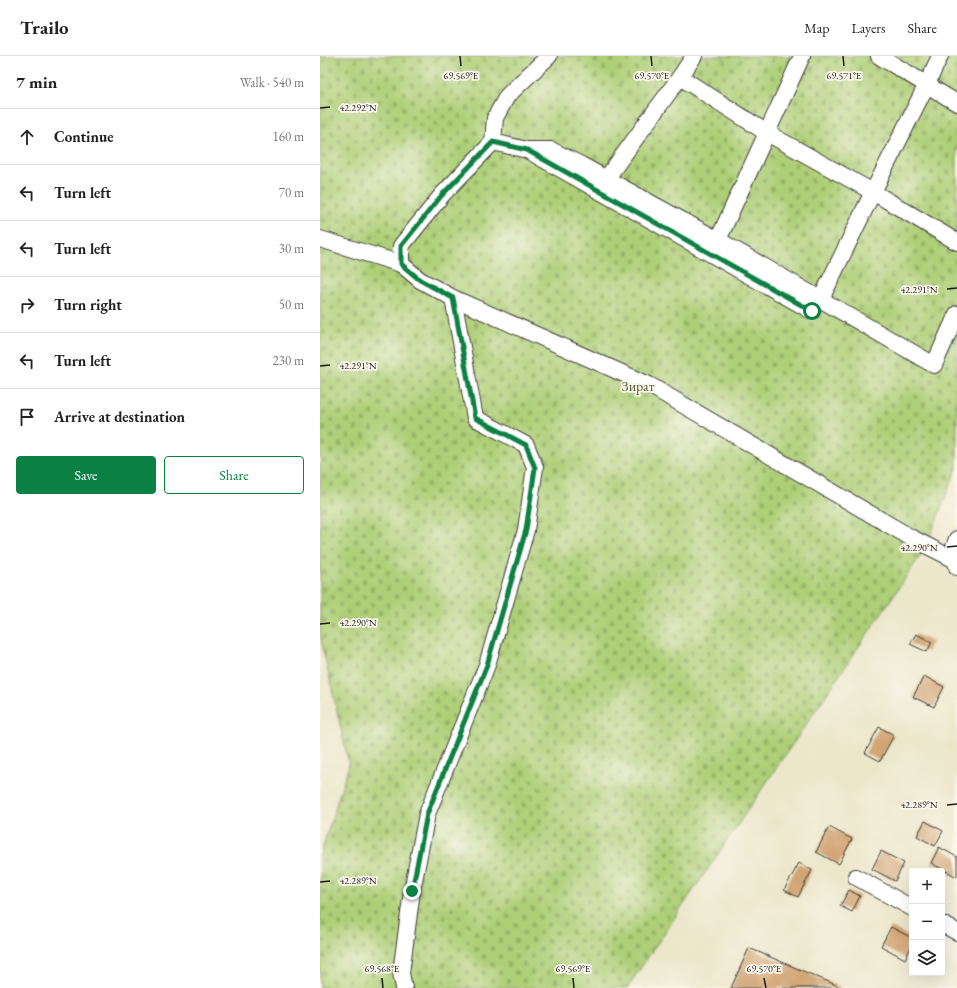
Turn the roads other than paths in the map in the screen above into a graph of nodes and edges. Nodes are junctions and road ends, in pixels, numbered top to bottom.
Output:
1 (549, 56) edge
2 (694, 56) edge
3 (802, 56) edge
4 (879, 56) edge
5 (940, 56) edge
6 (680, 77) junction
7 (927, 84) junction
8 (957, 103) edge
9 (767, 133) junction
10 (493, 142) junction
11 (527, 150) junction
12 (606, 179) junction
13 (873, 192) junction
14 (320, 239) edge
15 (718, 240) junction
16 (957, 242) edge
17 (401, 264) junction
18 (453, 298) junction
19 (816, 305) junction
20 (957, 314) edge
21 (956, 553) edge
22 (856, 877) dead end
23 (909, 906) edge
24 (945, 926) edge
25 (957, 932) edge
26 (404, 988) edge

1 - 10 lane
2 - 6 lane
3 - 9 lane
4 - 7 lane
5 - 7 lane
6 - 9 lane
6 - 12 lane
7 - 8 lane
7 - 13 lane
9 - 13 lane
9 - 15 lane
10 - 11 lane
10 - 17 lane
11 - 12 lane
11 - 19 lane
12 - 15 lane
13 - 16 lane
13 - 19 lane
14 - 17 lane
15 - 19 lane
17 - 18 lane
18 - 21 lane
18 - 26 lane
19 - 20 lane
22 - 23 lane
24 - 25 lane

